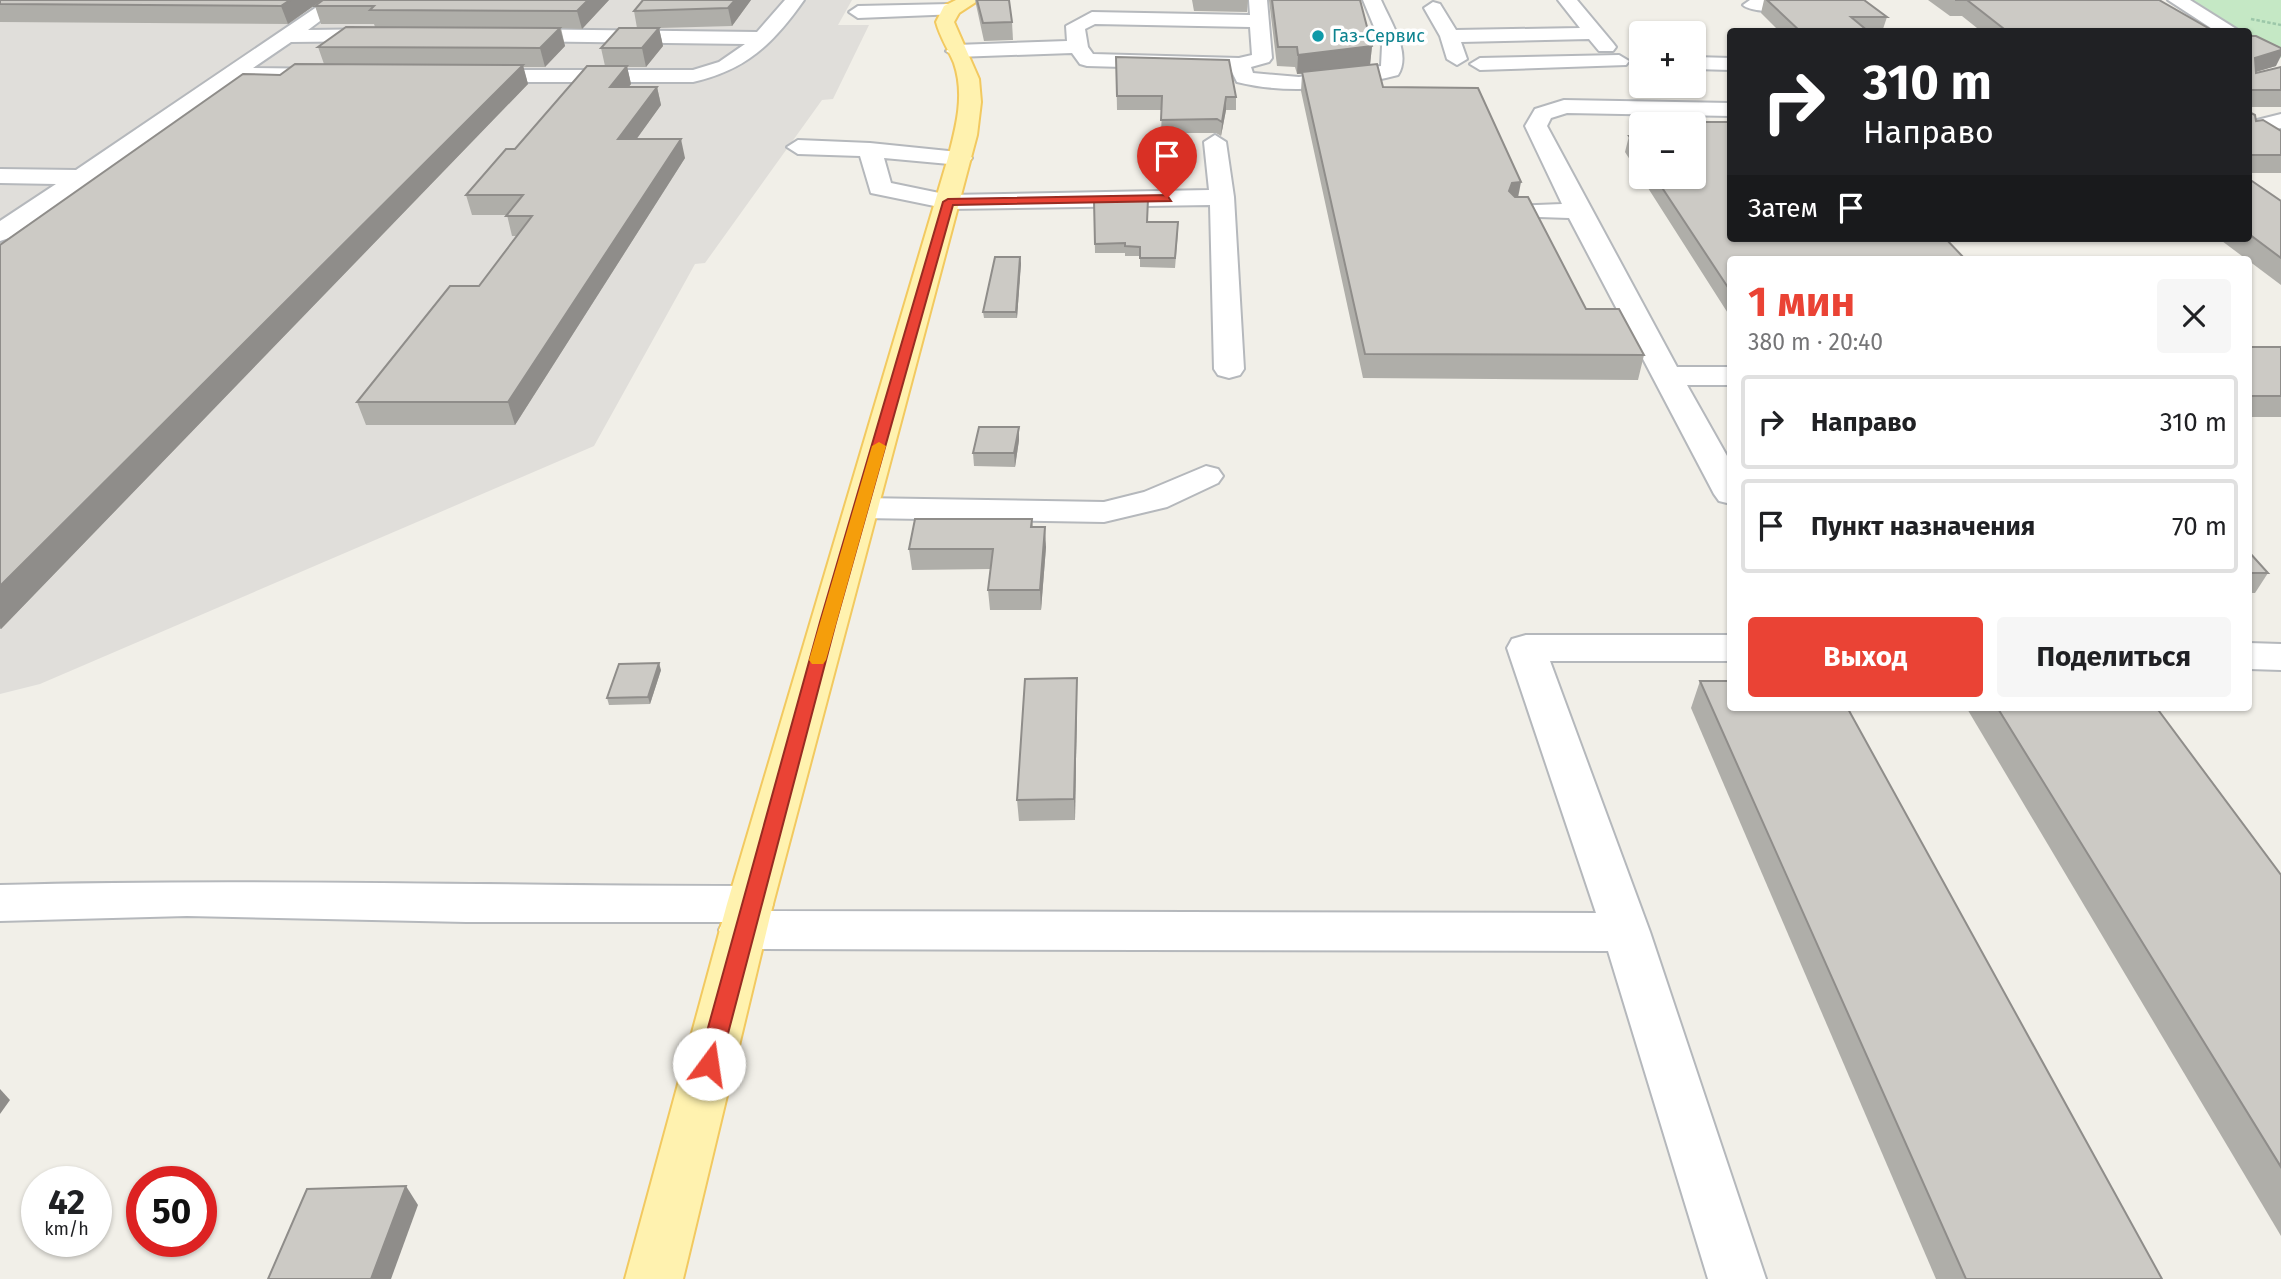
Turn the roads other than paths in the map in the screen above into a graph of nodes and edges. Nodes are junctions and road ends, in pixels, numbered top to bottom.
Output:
1 (339, 0) edge
2 (795, 0) edge
3 (1258, 0) edge
4 (1372, 0) edge
5 (1567, 0) edge
6 (2177, 0) edge
7 (1749, 3) edge
8 (961, 5) edge
9 (1825, 6) edge
10 (1433, 8) dead end
11 (858, 12) dead end
12 (1503, 16) dead end
13 (1471, 17) dead end
14 (1543, 17) dead end
15 (1258, 20) junction
16 (1770, 23) edge
17 (2225, 28) edge
18 (1593, 33) junction
19 (400, 35) edge
20 (497, 35) edge
21 (289, 36) junction
22 (1450, 36) junction
23 (1483, 36) junction
24 (1518, 36) junction
25 (1559, 36) junction
26 (763, 38) junction
27 (1078, 47) junction
28 (956, 51) junction
29 (1577, 60) dead end
30 (1458, 61) dead end
31 (1619, 61) junction
32 (1629, 61) edge
33 (1534, 62) dead end
34 (1706, 63) edge
35 (1240, 64) junction
36 (1727, 64) edge
37 (235, 74) junction
38 (346, 75) edge
39 (458, 75) edge
40 (1727, 110) edge
41 (2281, 121) edge
42 (2252, 128) edge
43 (1215, 142) edge
44 (798, 147) dead end
45 (870, 150) junction
46 (960, 158) junction
47 (0, 176) edge
48 (83, 177) junction
49 (1222, 198) junction
50 (948, 202) junction
51 (1520, 211) edge
52 (1578, 211) junction
53 (0, 233) edge
54 (1229, 369) dead end
55 (1667, 376) junction
56 (1727, 376) edge
57 (1206, 476) dead end
58 (1727, 487) edge
59 (862, 508) junction
60 (1727, 648) edge
61 (2252, 656) edge
62 (2281, 657) edge
63 (0, 903) edge
64 (747, 917) junction
65 (1626, 932) junction
66 (654, 1279) edge
67 (1737, 1279) edge

1 - 21 street
2 - 26 street
3 - 15 street
4 - 35 street
5 - 18 street
6 - 17 street
7 - 9 street
7 - 16 street
8 - 11 street
8 - 28 main road
10 - 22 street
12 - 24 street
13 - 23 street
14 - 25 street
15 - 27 street
15 - 35 street
18 - 25 street
18 - 31 street
19 - 21 street
20 - 26 street
21 - 37 street
22 - 23 street
22 - 30 street
23 - 24 street
23 - 31 street
24 - 25 street
24 - 33 street
25 - 29 street
26 - 39 street
27 - 28 street
27 - 35 street
28 - 46 main road
31 - 32 street
34 - 36 street
37 - 38 street
37 - 48 street
40 - 52 street
41 - 42 street
43 - 49 street
44 - 45 street
45 - 46 street
45 - 50 street
46 - 50 main road
47 - 48 street
48 - 53 street
49 - 50 street
49 - 54 street
50 - 59 main road
51 - 52 street
52 - 55 street
55 - 56 street
55 - 58 street
57 - 59 street
59 - 64 main road
60 - 65 street
61 - 62 street
63 - 64 street
64 - 65 street
64 - 66 main road
65 - 67 street

